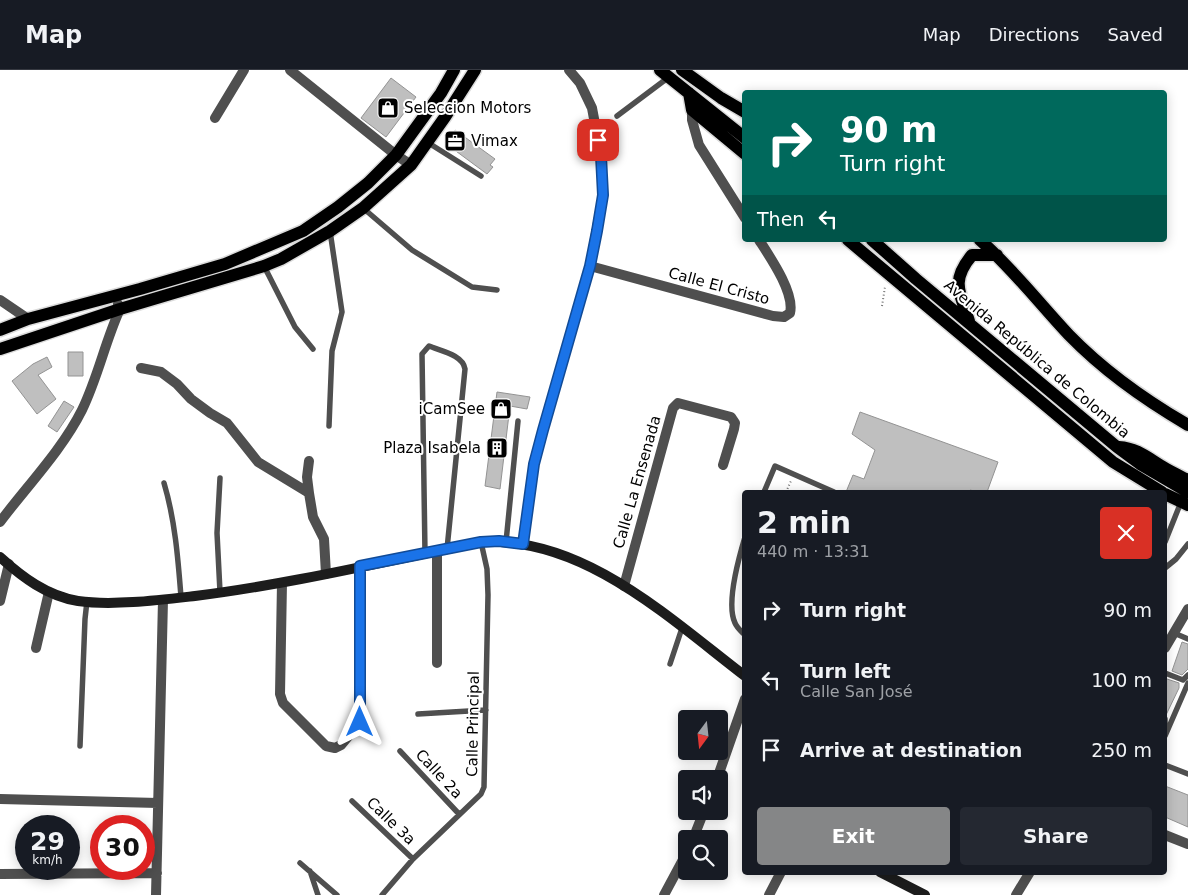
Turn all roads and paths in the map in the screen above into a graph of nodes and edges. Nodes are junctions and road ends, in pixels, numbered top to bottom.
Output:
1 (244, 70) edge
2 (290, 70) edge
3 (454, 70) edge
4 (475, 70) edge
5 (569, 70) edge
6 (682, 70) edge
7 (664, 74) edge
8 (689, 93) junction
9 (692, 110) junction
10 (742, 110) edge
11 (617, 116) dead end
12 (215, 118) dead end
13 (742, 136) edge
14 (427, 142) junction
15 (742, 152) edge
16 (396, 155) junction
17 (411, 164) junction
18 (481, 176) dead end
19 (363, 208) junction
20 (742, 213) edge
21 (330, 231) junction
22 (760, 242) edge
23 (850, 242) edge
24 (874, 242) edge
25 (982, 242) edge
26 (997, 255) junction
27 (264, 266) junction
28 (590, 266) junction
29 (497, 290) dead end
30 (116, 296) junction
31 (0, 300) edge
32 (120, 308) junction
33 (28, 319) junction
34 (969, 322) junction
35 (0, 330) edge
36 (312, 348) dead end
37 (0, 349) edge
38 (141, 368) dead end
39 (1176, 418) junction
40 (518, 421) dead end
41 (1188, 425) edge
42 (329, 426) dead end
43 (1188, 431) edge
44 (309, 461) dead end
45 (723, 465) dead end
46 (794, 475) junction
47 (220, 478) dead end
48 (164, 483) dead end
49 (765, 490) edge
50 (787, 490) edge
51 (829, 490) edge
52 (1158, 490) edge
53 (309, 493) junction
54 (1167, 493) edge
55 (1186, 494) edge
56 (0, 522) edge
57 (1167, 537) edge
58 (481, 542) junction
59 (506, 542) junction
60 (523, 544) junction
61 (1188, 544) edge
62 (742, 548) edge
63 (442, 550) junction
64 (425, 553) junction
65 (0, 557) edge
66 (9, 564) junction
67 (360, 566) junction
68 (1167, 566) edge
69 (326, 574) junction
70 (282, 583) junction
71 (624, 586) junction
72 (48, 592) junction
73 (220, 592) junction
74 (181, 597) junction
75 (163, 600) junction
76 (0, 601) edge
77 (87, 601) junction
78 (1188, 608) edge
79 (682, 628) junction
80 (742, 632) edge
81 (1174, 633) junction
82 (1188, 639) edge
83 (1167, 645) edge
84 (36, 648) dead end
85 (437, 663) dead end
86 (670, 664) dead end
87 (742, 674) edge
88 (1167, 674) edge
89 (1188, 675) edge
90 (1188, 683) edge
91 (742, 708) edge
92 (486, 710) junction
93 (418, 714) dead end
94 (1167, 731) edge
95 (80, 746) dead end
96 (400, 751) dead end
97 (1167, 766) edge
98 (720, 770) edge
99 (1188, 774) edge
100 (0, 799) edge
101 (352, 801) dead end
102 (158, 803) junction
103 (459, 814) junction
104 (1167, 836) edge
105 (1188, 844) edge
106 (413, 859) junction
107 (300, 863) dead end
108 (678, 869) edge
109 (309, 870) junction
110 (157, 873) junction
111 (0, 874) edge
112 (778, 875) edge
113 (886, 875) edge
114 (1028, 875) edge
115 (156, 895) edge
116 (318, 895) edge
117 (337, 895) edge
118 (382, 895) edge
119 (664, 895) edge
120 (768, 895) edge
121 (925, 895) edge
122 (1016, 895) edge

1 - 12 street
2 - 16 street
3 - 16 main road
4 - 14 main road
5 - 28 street
6 - 10 main road
7 - 8 main road
7 - 11 lane
8 - 9 main road
8 - 13 main road
9 - 15 main road
9 - 20 street
14 - 17 main road
14 - 18 lane
16 - 17 street
16 - 30 main road
17 - 19 main road
19 - 21 main road
19 - 29 lane
21 - 27 main road
21 - 42 lane
22 - 28 street, Calle El Cristo
23 - 52 main road
24 - 34 main road, Avenida República de Colombia
25 - 26 main road
26 - 34 main road
26 - 39 main road
27 - 32 main road
27 - 36 lane
28 - 60 street
30 - 32 street
30 - 33 main road
31 - 33 street
32 - 37 main road
32 - 56 street
33 - 35 main road
34 - 55 main road, Avenida República de Colombia
38 - 53 street
39 - 41 main road
39 - 43 main road
40 - 59 lane
44 - 53 street
45 - 71 street, Calle La Ensenada
46 - 49 lane
46 - 50 path
46 - 51 lane
47 - 73 lane
48 - 74 lane
53 - 69 street
54 - 55 main road
55 - 57 lane
58 - 59 main road
58 - 63 main road
58 - 92 lane, Calle Principal
59 - 60 main road
60 - 71 main road
61 - 68 lane
62 - 80 lane
63 - 64 main road
63 - 64 lane
63 - 85 street
64 - 67 main road
65 - 66 main road
66 - 72 main road
66 - 76 street
67 - 69 main road
67 - 70 street
69 - 70 main road
70 - 73 main road
71 - 79 main road
72 - 77 main road
72 - 84 street
73 - 74 main road
74 - 75 main road
75 - 77 main road
75 - 102 street
77 - 95 lane
78 - 81 street
79 - 86 lane
79 - 87 main road
81 - 82 lane
81 - 83 street
88 - 89 lane
90 - 94 lane
91 - 98 street
92 - 93 lane
92 - 103 lane, Calle Principal
96 - 103 lane, Calle 2a
97 - 99 lane
100 - 102 street
101 - 106 lane, Calle 3a
102 - 110 street
103 - 106 lane, Calle Principal
104 - 105 street
106 - 118 lane, Calle Principal
107 - 109 lane
108 - 119 street
109 - 116 lane
109 - 117 lane
110 - 111 street
110 - 115 street
112 - 120 street
113 - 121 main road
114 - 122 street

